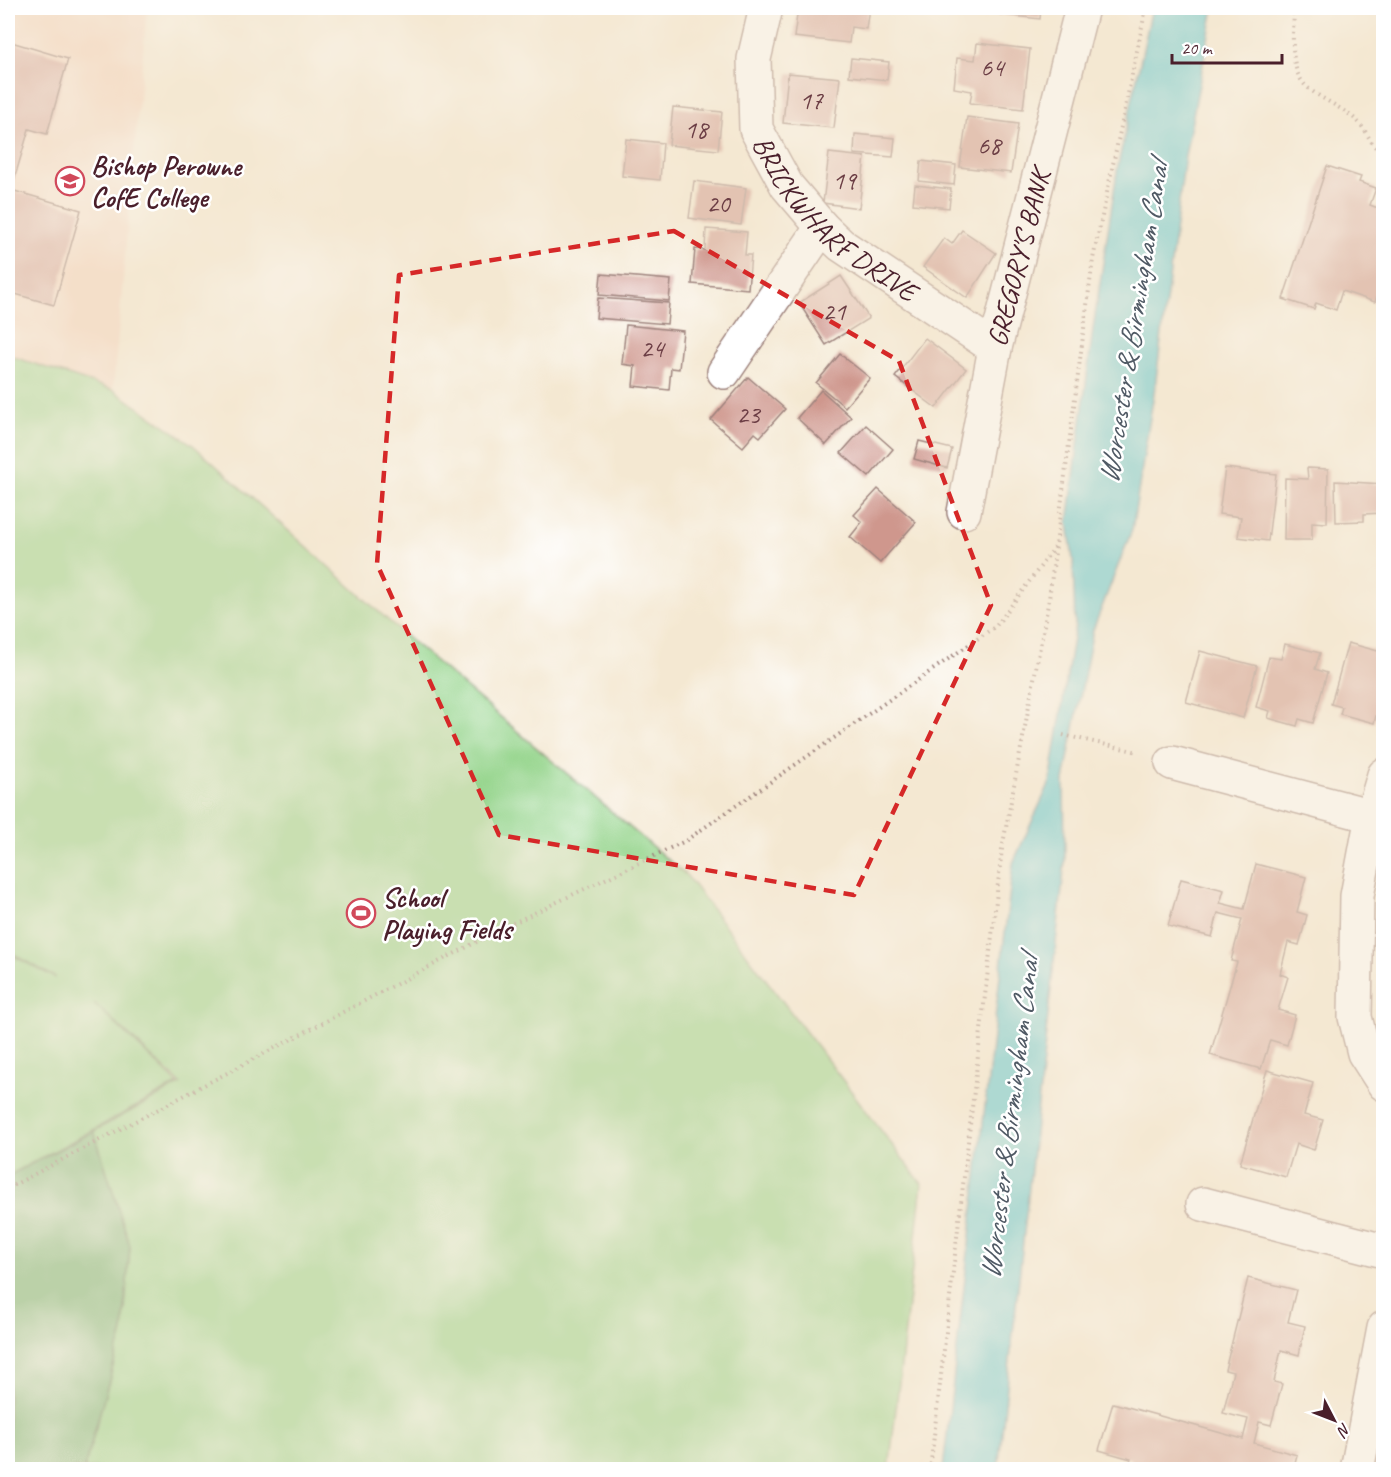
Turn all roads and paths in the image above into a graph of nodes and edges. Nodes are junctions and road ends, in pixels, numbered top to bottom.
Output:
1 (766, 8) edge
2 (1082, 8) edge
3 (1146, 8) edge
4 (1294, 8) edge
5 (1383, 155) edge
6 (822, 227) junction
7 (995, 348) junction
8 (724, 372) dead end
9 (964, 512) dead end
10 (1057, 545) junction
11 (1063, 735) dead end
12 (1157, 758) joint
13 (1383, 775) edge
14 (1372, 816) junction
15 (1383, 1084) edge
16 (8, 1188) edge
17 (1203, 1204) dead end
18 (1383, 1251) edge
19 (1383, 1328) edge
20 (930, 1470) edge
21 (1357, 1470) edge

1 - 6 street, BRICKWHARF DRIVE
2 - 7 street, GREGORY'S BANK
3 - 10 path
4 - 5 path
6 - 7 street, BRICKWHARF DRIVE
6 - 8 street
7 - 9 street, GREGORY'S BANK
10 - 16 path
10 - 20 path
11 - 12 path
12 - 14 street
13 - 14 street
14 - 15 street
17 - 18 street
19 - 21 street

